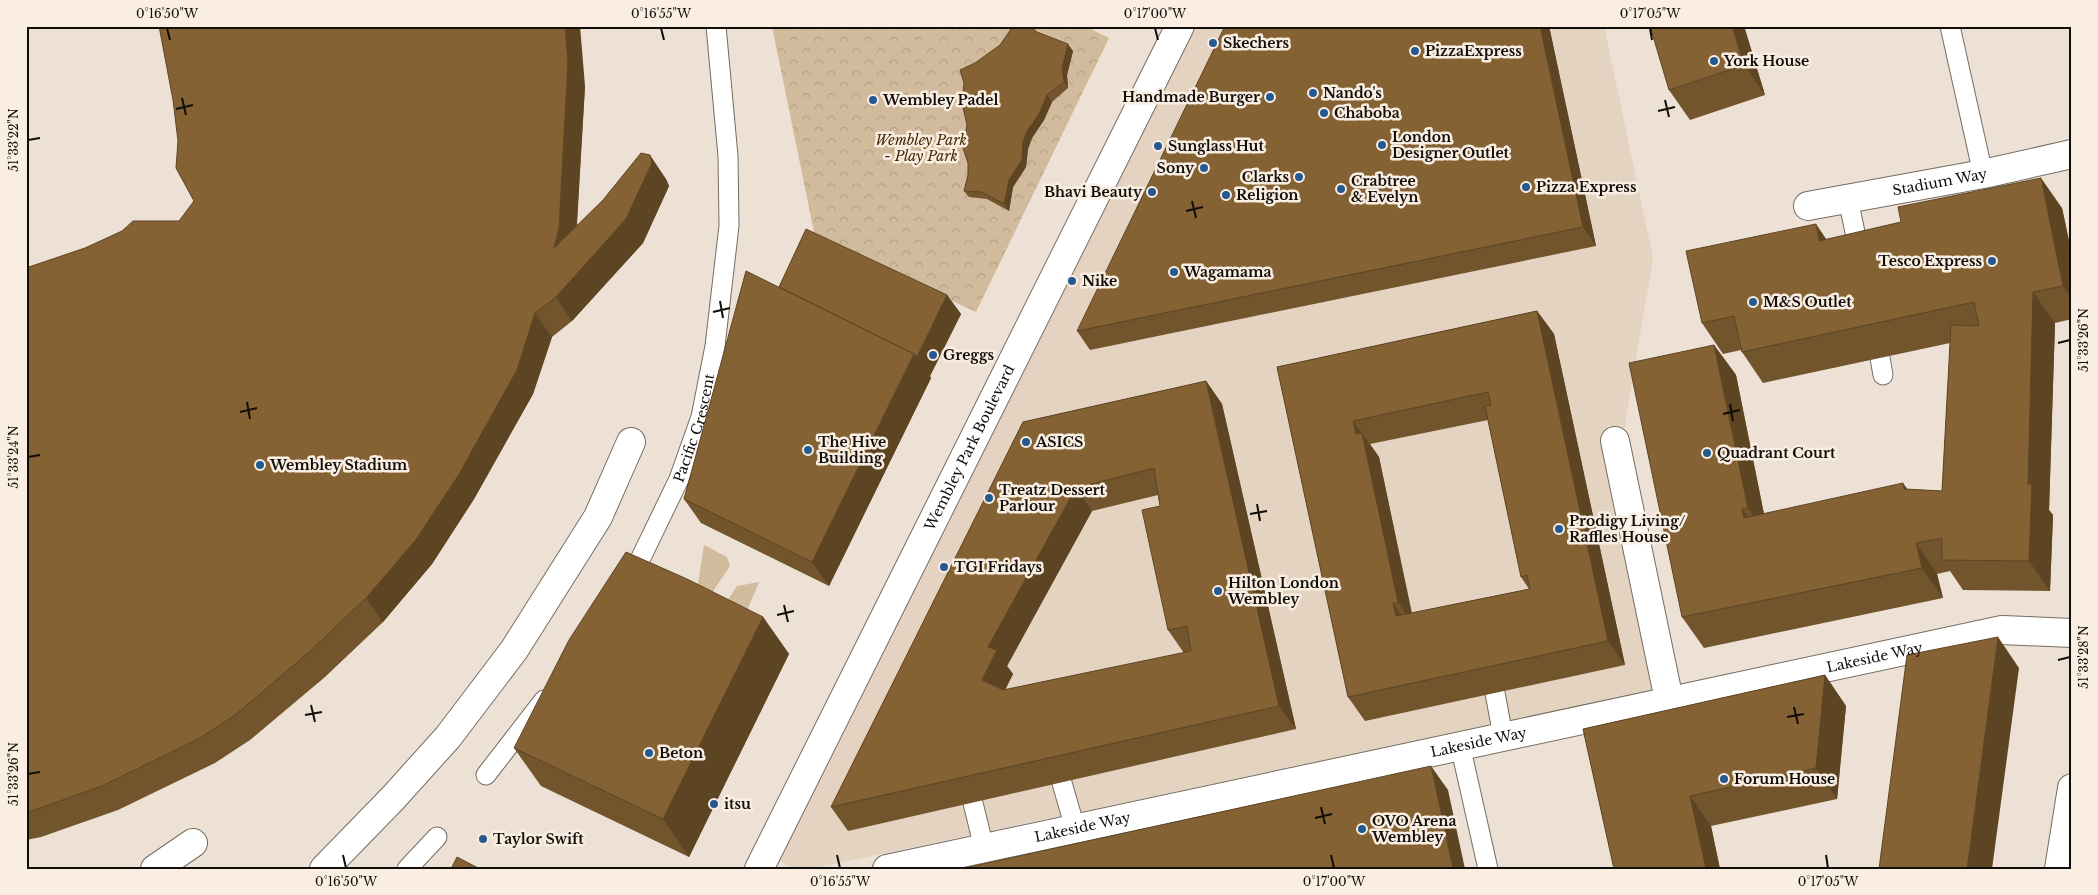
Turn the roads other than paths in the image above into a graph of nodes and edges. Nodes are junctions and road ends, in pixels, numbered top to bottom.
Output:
1 (716, 26) edge
2 (1180, 26) edge
3 (1950, 26) edge
4 (2072, 154) edge
5 (1983, 174) junction
6 (1848, 199) junction
7 (1808, 206) dead end
8 (1862, 267) edge
9 (1615, 441) dead end
10 (631, 442) dead end
11 (619, 592) edge
12 (2072, 633) edge
13 (558, 682) edge
14 (1495, 693) edge
15 (1669, 700) junction
16 (1503, 736) junction
17 (1460, 745) junction
18 (486, 775) dead end
19 (1062, 783) edge
20 (2072, 788) edge
21 (973, 802) edge
22 (1075, 828) junction
23 (437, 837) dead end
24 (194, 843) dead end
25 (984, 848) junction
26 (154, 869) edge
27 (324, 869) edge
28 (407, 869) edge
29 (759, 869) edge
30 (887, 869) edge
31 (1488, 869) edge
32 (2059, 869) edge

1 - 11 lane, Pacific Crescent
2 - 29 street, Wembley Park Boulevard
3 - 5 lane
4 - 5 street, Stadium Way
5 - 6 street, Stadium Way
6 - 7 street, Stadium Way
6 - 8 lane
9 - 15 street
10 - 27 street
12 - 15 street, Lakeside Way
13 - 18 lane
14 - 16 lane
15 - 16 street, Lakeside Way
16 - 17 street, Lakeside Way
17 - 22 street, Lakeside Way
17 - 31 lane
19 - 22 lane
20 - 32 street
21 - 25 lane
22 - 25 street, Lakeside Way
23 - 28 lane
24 - 26 street
25 - 30 street, Lakeside Way

